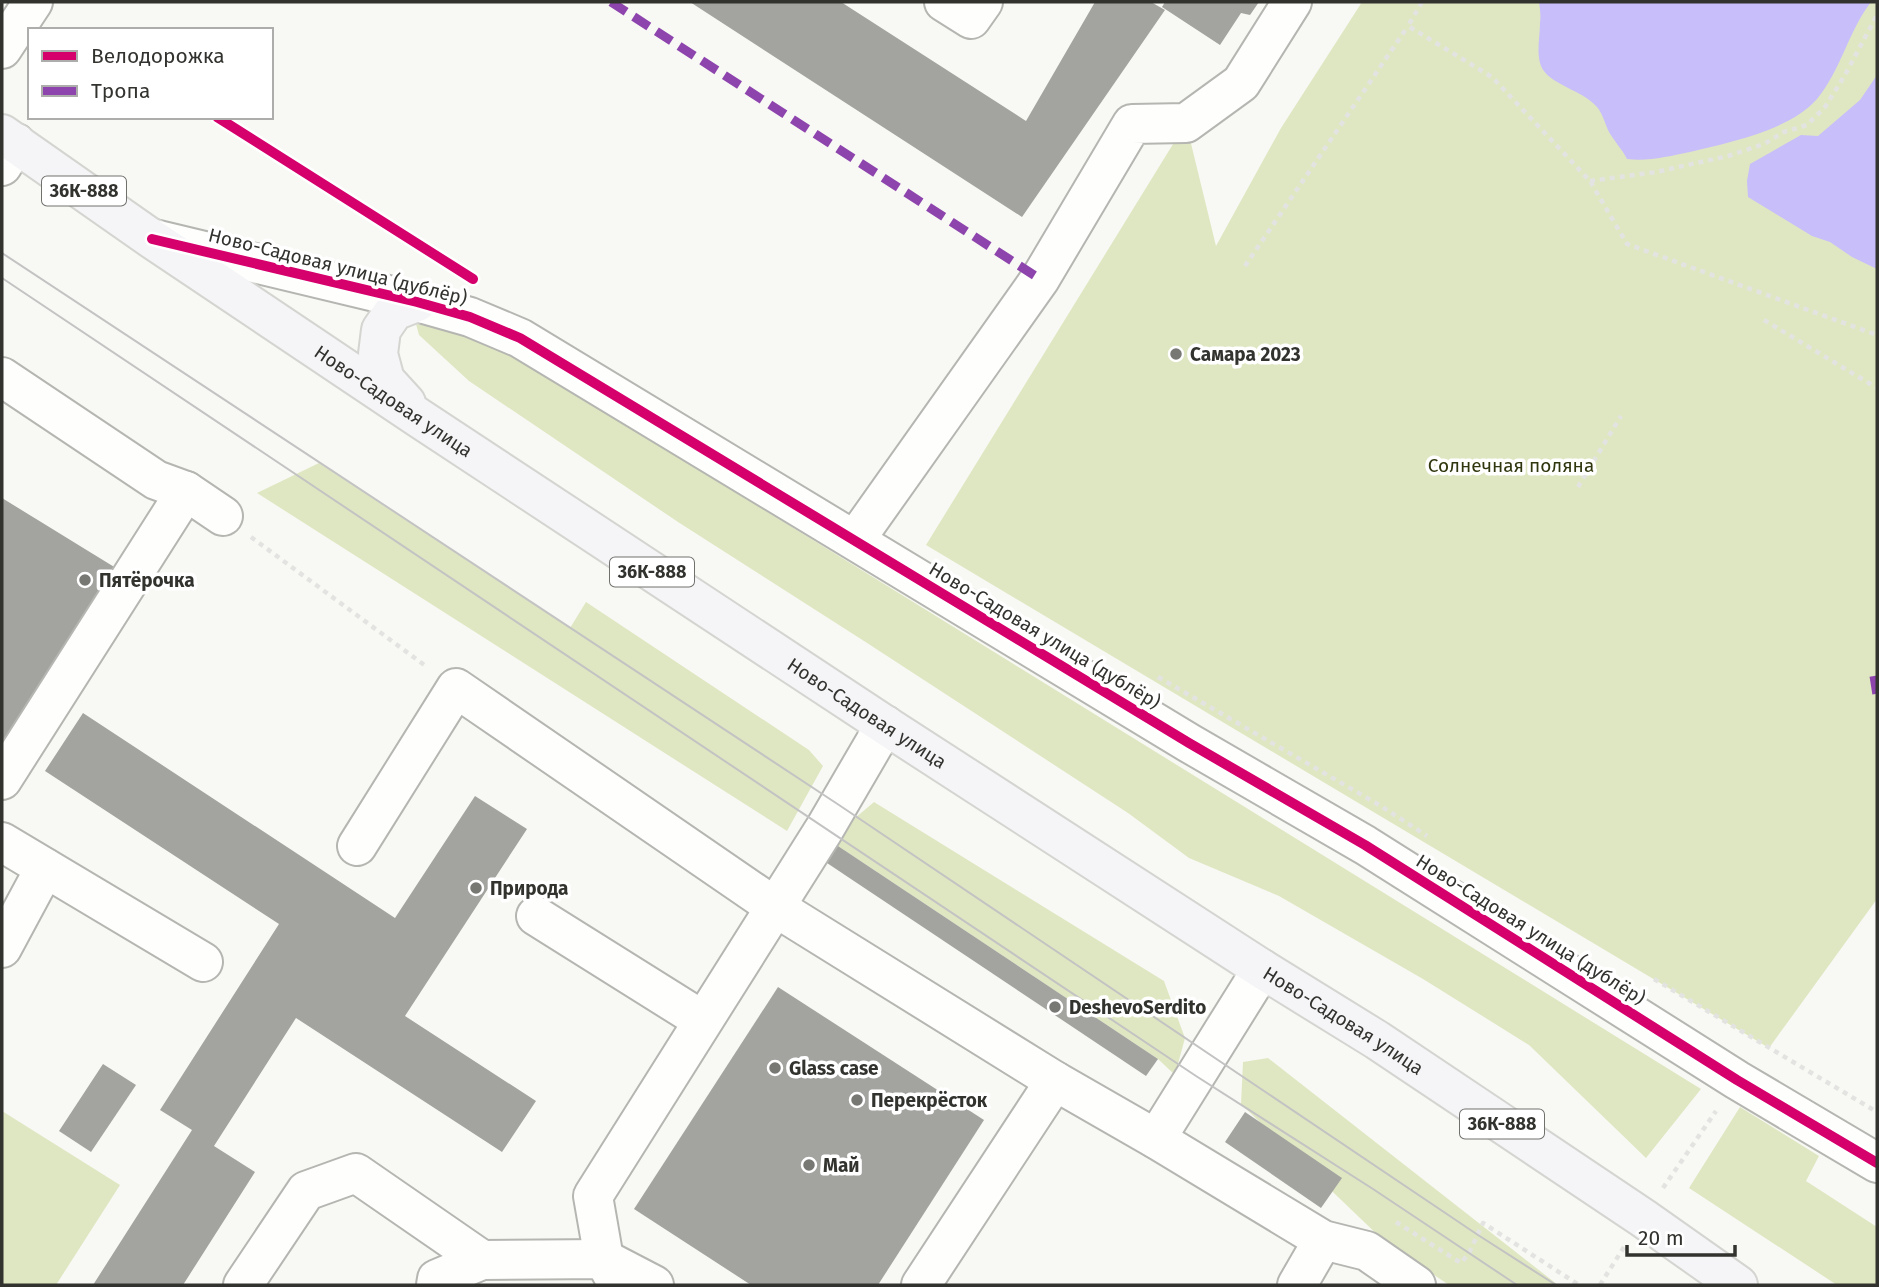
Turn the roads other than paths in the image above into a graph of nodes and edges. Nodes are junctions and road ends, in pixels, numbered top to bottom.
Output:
1 (33, 2) edge
2 (944, 2) edge
3 (983, 2) edge
4 (1292, 2) edge
5 (2, 49) edge
6 (6, 148) edge
7 (152, 239) junction
8 (417, 302) junction
9 (2, 377) edge
10 (419, 418) junction
11 (186, 491) junction
12 (223, 516) road end
13 (855, 540) junction
14 (885, 725) junction
15 (2, 780) edge
16 (2, 842) edge
17 (357, 846) dead end
18 (45, 868) junction
19 (775, 907) junction
20 (536, 916) dead end
21 (2, 948) edge
22 (203, 962) dead end
23 (1262, 969) junction
24 (702, 1020) junction
25 (1055, 1081) junction
26 (1156, 1139) junction
27 (1877, 1163) edge
28 (1323, 1240) junction
29 (482, 1260) junction
30 (611, 1272) edge
31 (243, 1285) edge
32 (436, 1285) edge
33 (654, 1285) edge
34 (921, 1285) edge
35 (1297, 1285) edge
36 (1416, 1285) edge
37 (1738, 1285) edge

1 - 5 street
2 - 3 street
4 - 13 street
6 - 7 main road, Ново-Садовая улица / 36К-888
7 - 8 street, Ново-Садовая улица (дублёр)
7 - 10 main road, Ново-Садовая улица / 36К-888
8 - 10 main road
8 - 13 street, Ново-Садовая улица (дублёр)
9 - 11 street
10 - 14 main road, Ново-Садовая улица / 36К-888
11 - 12 street
11 - 15 street
13 - 27 street, Ново-Садовая улица (дублёр)
14 - 19 street
14 - 23 main road, Ново-Садовая улица / 36К-888
16 - 18 street
17 - 19 street
18 - 21 street
18 - 22 street
19 - 24 street
19 - 25 street
20 - 24 street
23 - 26 street
23 - 37 main road, Ново-Садовая улица / 36К-888
24 - 30 street
25 - 26 street
25 - 34 street
26 - 28 street
28 - 35 street
28 - 36 street
29 - 30 street
29 - 31 street
29 - 32 street
30 - 33 street

